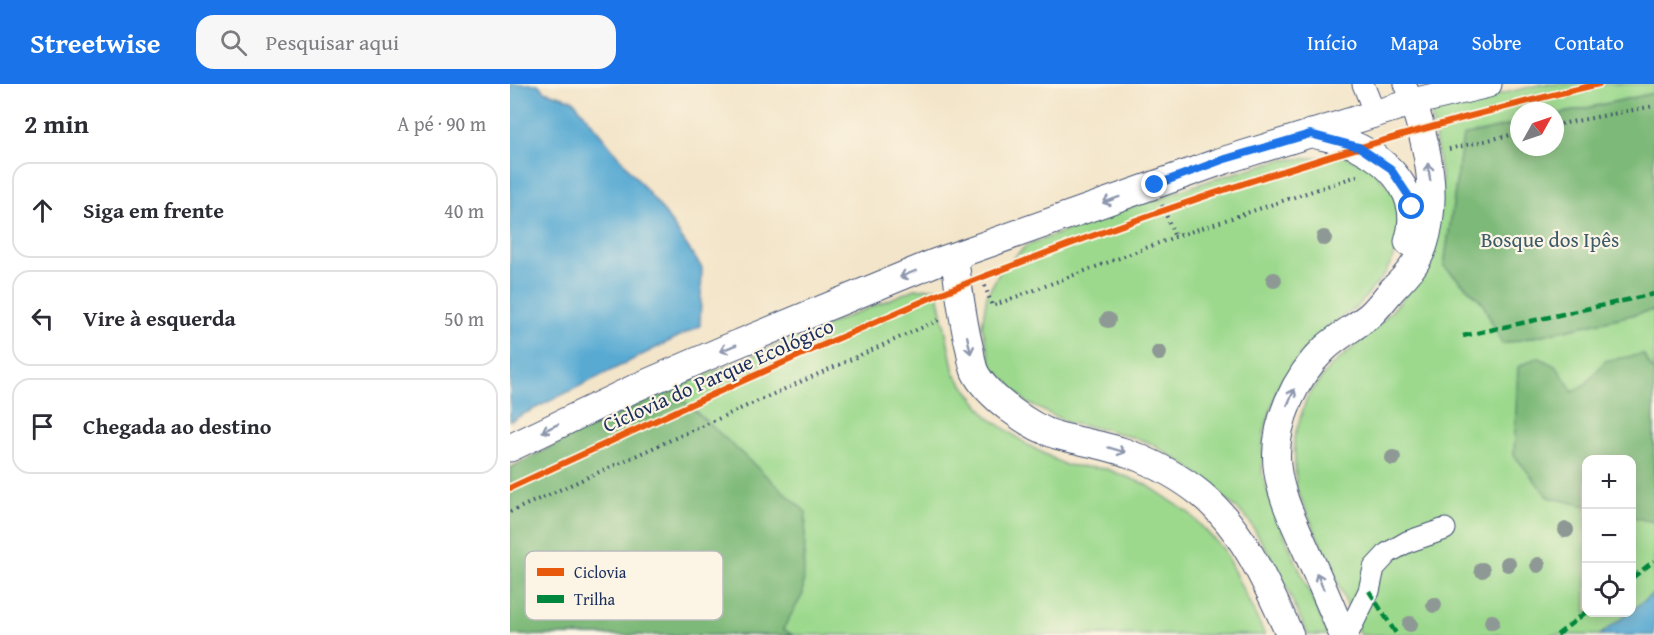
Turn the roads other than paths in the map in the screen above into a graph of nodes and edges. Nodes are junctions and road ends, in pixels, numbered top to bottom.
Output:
1 (1363, 84) edge
2 (1488, 84) edge
3 (1409, 93) edge
4 (1375, 114) junction
5 (1310, 134) junction
6 (954, 255) junction
7 (1391, 291) junction
8 (510, 448) edge
9 (1445, 529) dead end
10 (1290, 635) edge
11 (1345, 635) edge

1 - 4 street
2 - 3 main road
3 - 4 main road
7 -> 3 main road
4 - 5 main road
5 -> 6 main road
5 - 7 main road
6 -> 8 main road
6 -> 10 main road
11 -> 7 main road
9 - 11 street

